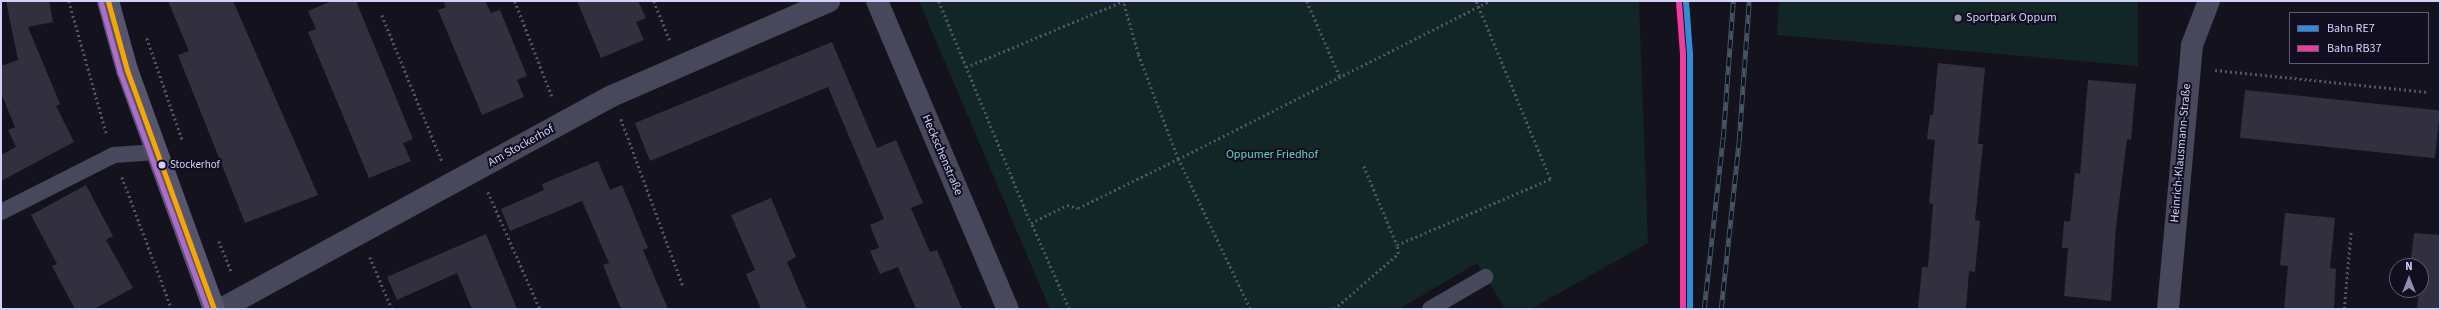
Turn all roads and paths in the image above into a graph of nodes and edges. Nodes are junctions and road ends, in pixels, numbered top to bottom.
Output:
1 (108, 1) edge
2 (515, 1) edge
3 (654, 1) edge
4 (829, 1) edge
5 (877, 1) edge
6 (939, 1) edge
7 (1123, 1) edge
8 (1307, 1) edge
9 (1476, 1) edge
10 (1489, 1) edge
11 (2209, 1) edge
12 (1478, 6) junction
13 (382, 15) dead end
14 (144, 30) dead end
15 (680, 66) junction
16 (966, 67) junction
17 (2189, 67) junction
18 (1340, 77) junction
19 (2428, 92) dead end
20 (612, 96) junction
21 (563, 123) junction
22 (185, 148) dead end
23 (156, 152) junction
24 (1178, 159) junction
25 (1364, 166) dead end
26 (478, 170) junction
27 (452, 184) junction
28 (1, 212) edge
29 (1031, 223) junction
30 (2351, 231) dead end
31 (360, 234) junction
32 (216, 235) dead end
33 (1397, 245) junction
34 (1485, 278) dead end
35 (684, 286) dead end
36 (242, 299) junction
37 (214, 309) edge
38 (221, 309) edge
39 (392, 309) edge
40 (540, 309) edge
41 (1008, 309) edge
42 (1069, 309) edge
43 (1250, 309) edge
44 (1334, 309) edge
45 (1430, 309) edge
46 (2168, 309) edge
47 (2344, 309) edge

1 - 23 main road
2 - 21 path
3 - 15 path
4 - 15 street, Am Stockerhof
5 - 41 street, Heckschenstraße
6 - 16 path
7 - 16 path
7 - 24 path
8 - 18 path
9 - 12 path
10 - 12 path
11 - 17 street, Heinrich-Klausmann-Straße
12 - 18 path
12 - 33 path
13 - 27 path
14 - 22 path
15 - 20 street, Am Stockerhof
16 - 29 path
17 - 19 path
17 - 46 street, Heinrich-Klausmann-Straße
18 - 24 path
20 - 21 street, Am Stockerhof
20 - 35 path
21 - 26 street, Am Stockerhof
23 - 28 lane
23 - 37 main road
24 - 29 path
24 - 43 path
25 - 33 path
26 - 27 street, Am Stockerhof
26 - 40 path
27 - 31 street, Am Stockerhof
29 - 42 path
30 - 47 path
31 - 36 street, Am Stockerhof
31 - 39 path
32 - 36 path
33 - 44 path
34 - 45 lane
36 - 38 street, Am Stockerhof

